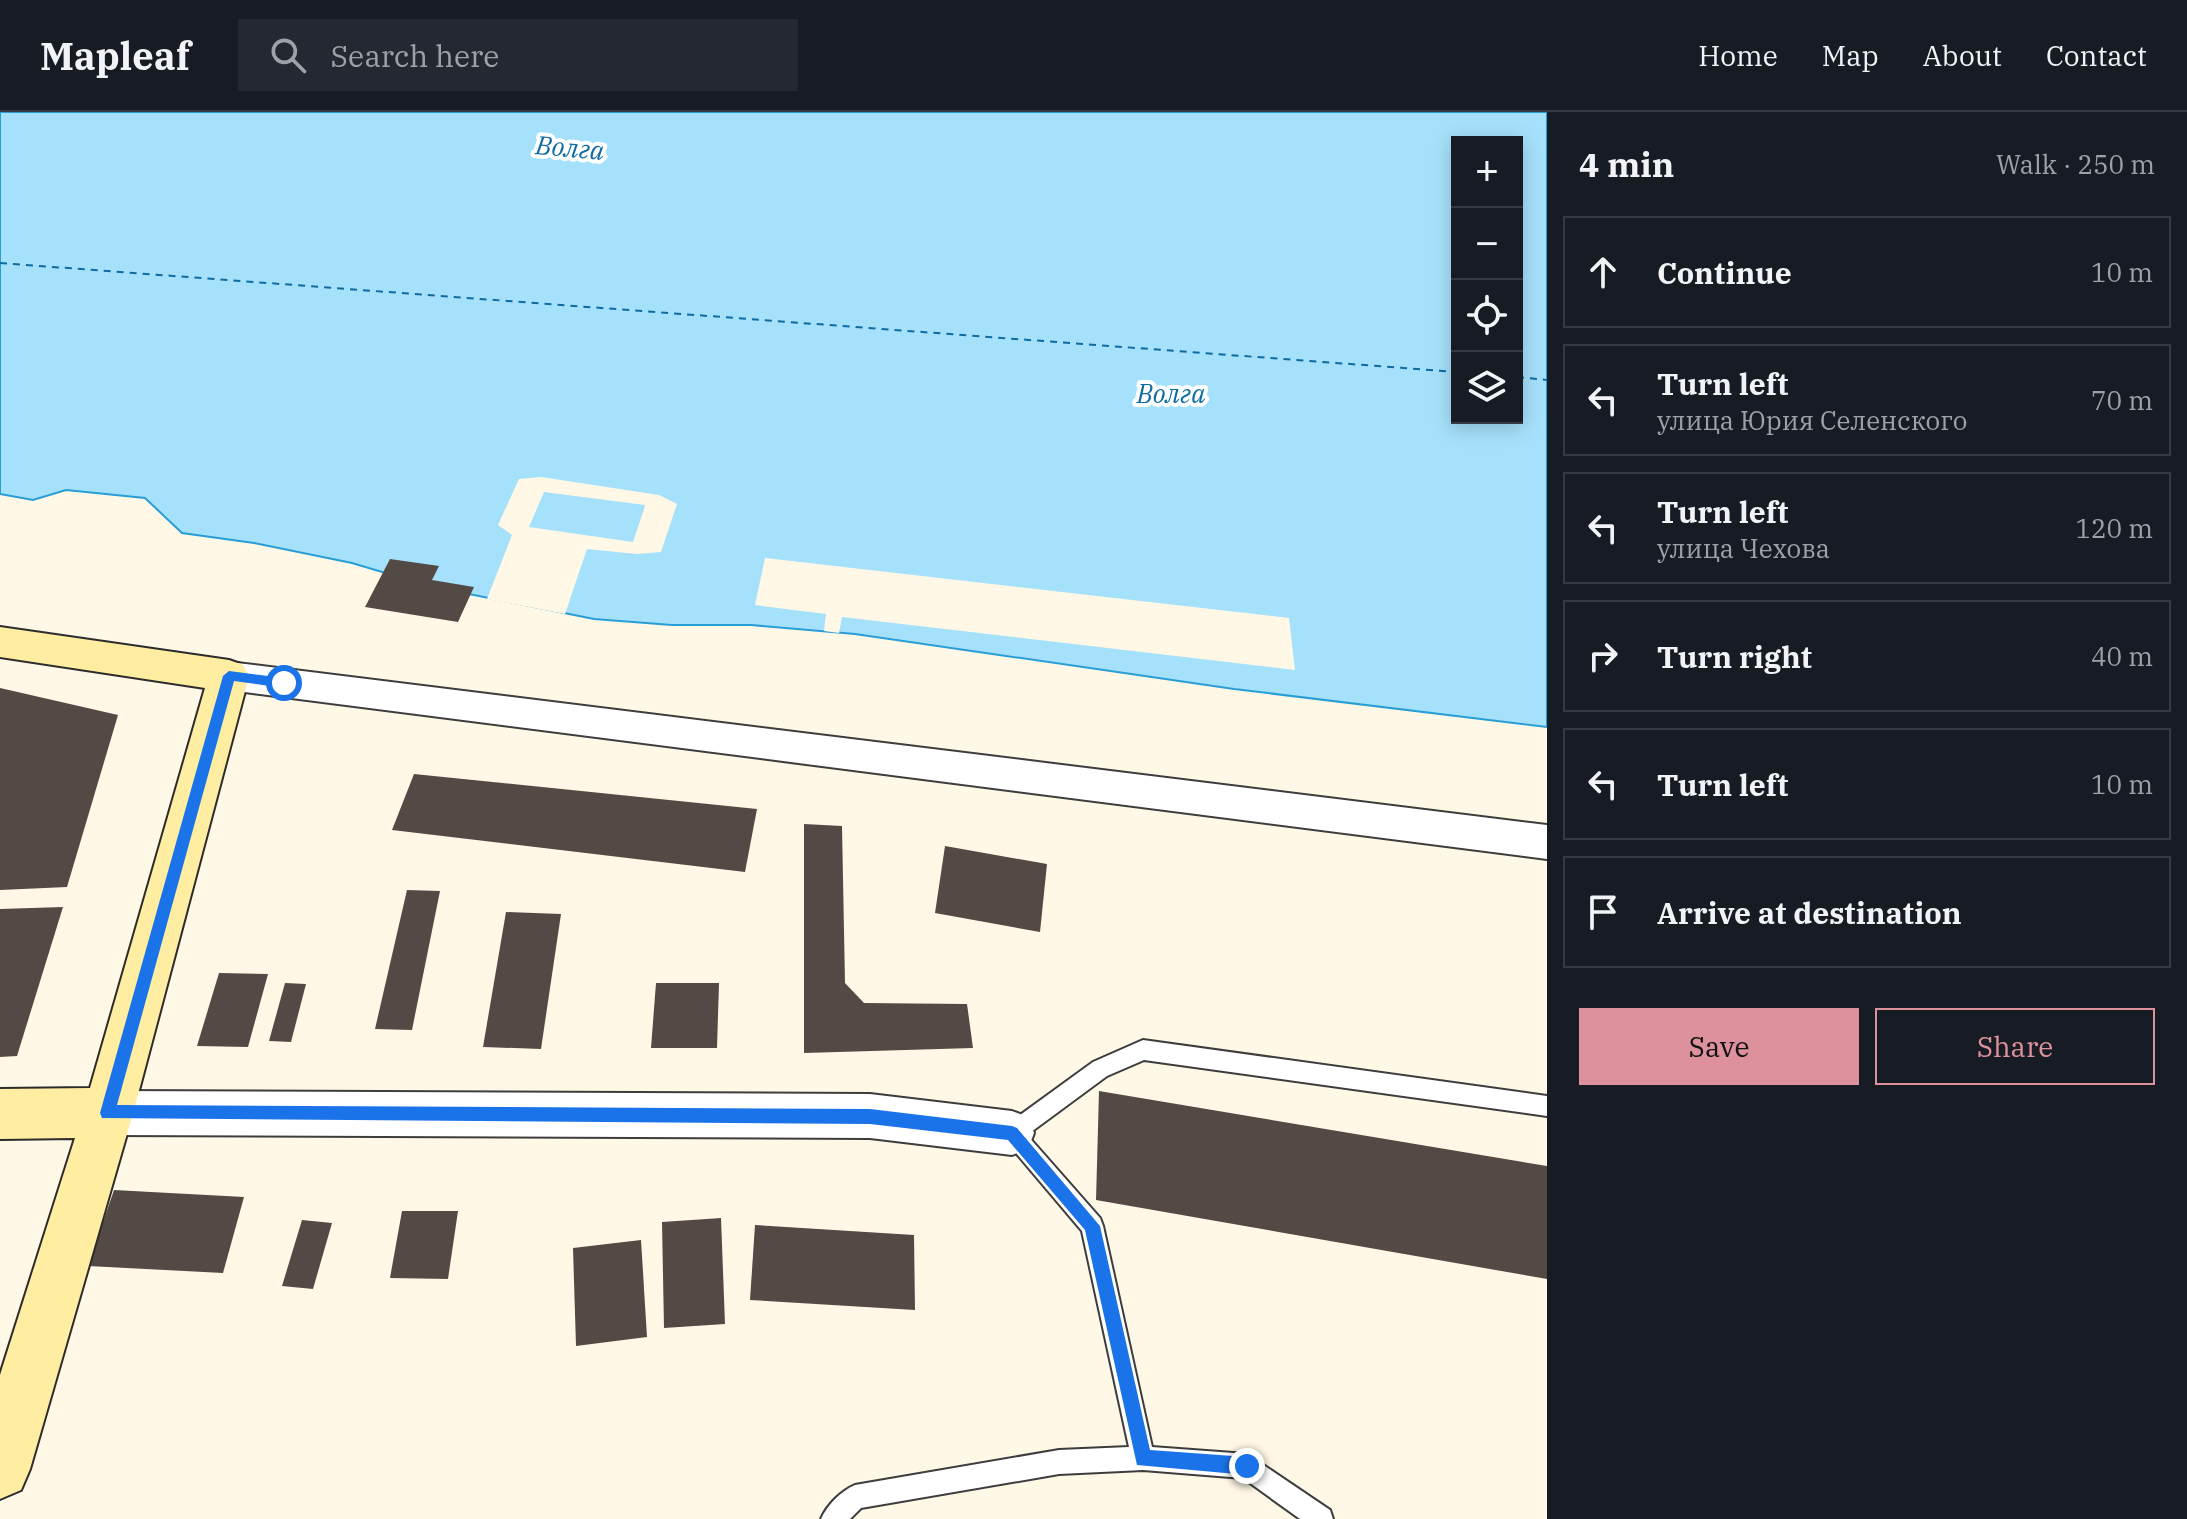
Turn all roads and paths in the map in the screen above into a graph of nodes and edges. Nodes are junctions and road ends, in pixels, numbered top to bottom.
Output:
1 (0, 642) edge
2 (229, 676) junction
3 (1547, 842) edge
4 (1547, 1106) edge
5 (108, 1113) junction
6 (0, 1114) edge
7 (1012, 1133) junction
8 (1143, 1458) junction
9 (0, 1469) edge
10 (833, 1519) edge
11 (1321, 1519) edge

1 - 2 street
2 - 3 street
2 - 5 street
4 - 7 lane
5 - 6 street
5 - 7 street
5 - 9 street
7 - 8 lane
8 - 10 lane
8 - 11 lane

